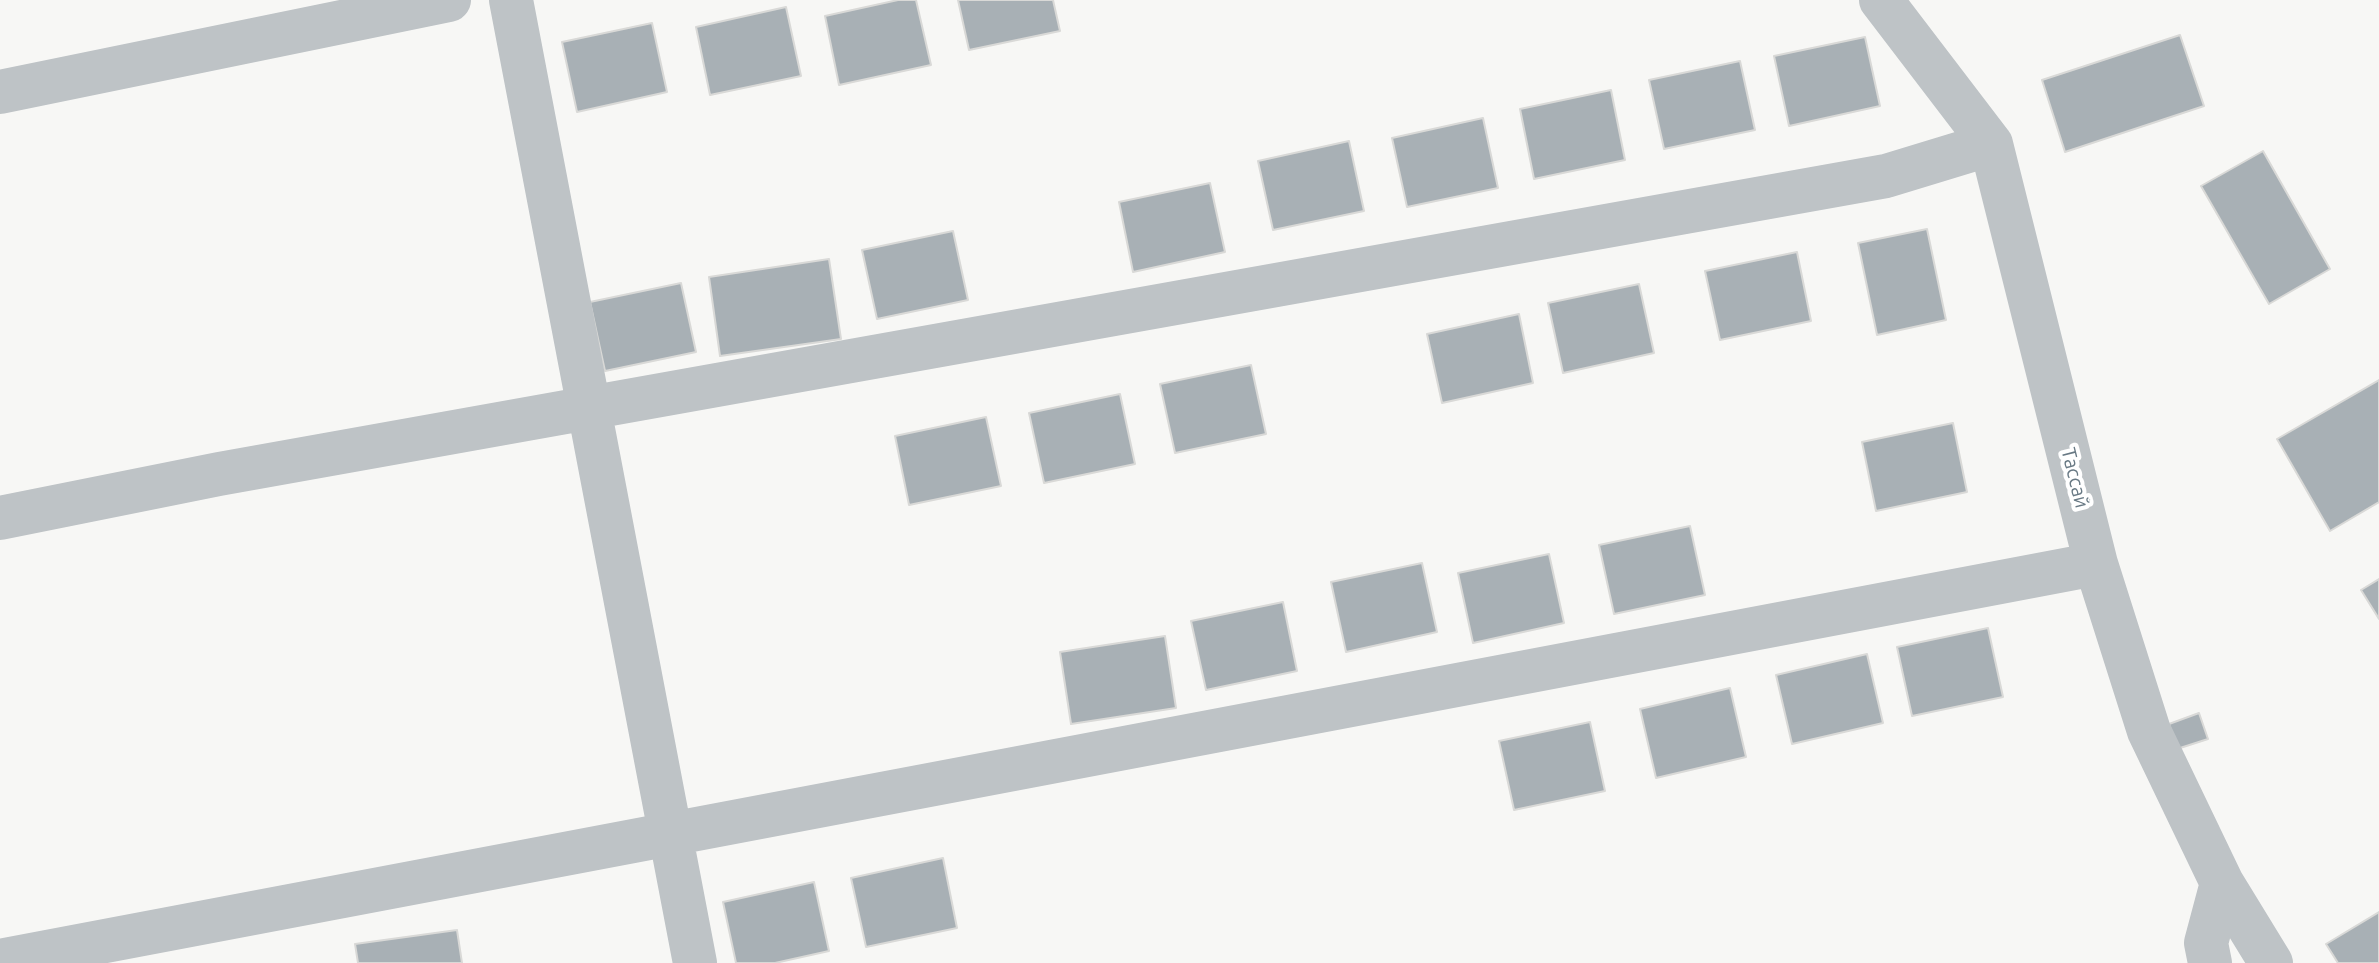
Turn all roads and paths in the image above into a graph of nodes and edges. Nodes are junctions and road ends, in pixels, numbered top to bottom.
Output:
1 (449, 0) edge
2 (511, 0) edge
3 (1881, 0) edge
4 (0, 92) edge
5 (1991, 144) junction
6 (589, 408) junction
7 (0, 518) edge
8 (2096, 564) junction
9 (671, 836) junction
10 (2222, 883) junction
11 (0, 961) edge
12 (695, 963) edge
13 (2210, 963) edge
14 (2271, 963) edge

1 - 4 street
2 - 6 street
3 - 5 street, Тассай
5 - 6 street
5 - 8 street, Тассай
6 - 7 street
6 - 9 street
8 - 9 street
8 - 10 street, Тассай
9 - 11 street
9 - 12 street
10 - 13 street
10 - 14 street, Тассай

